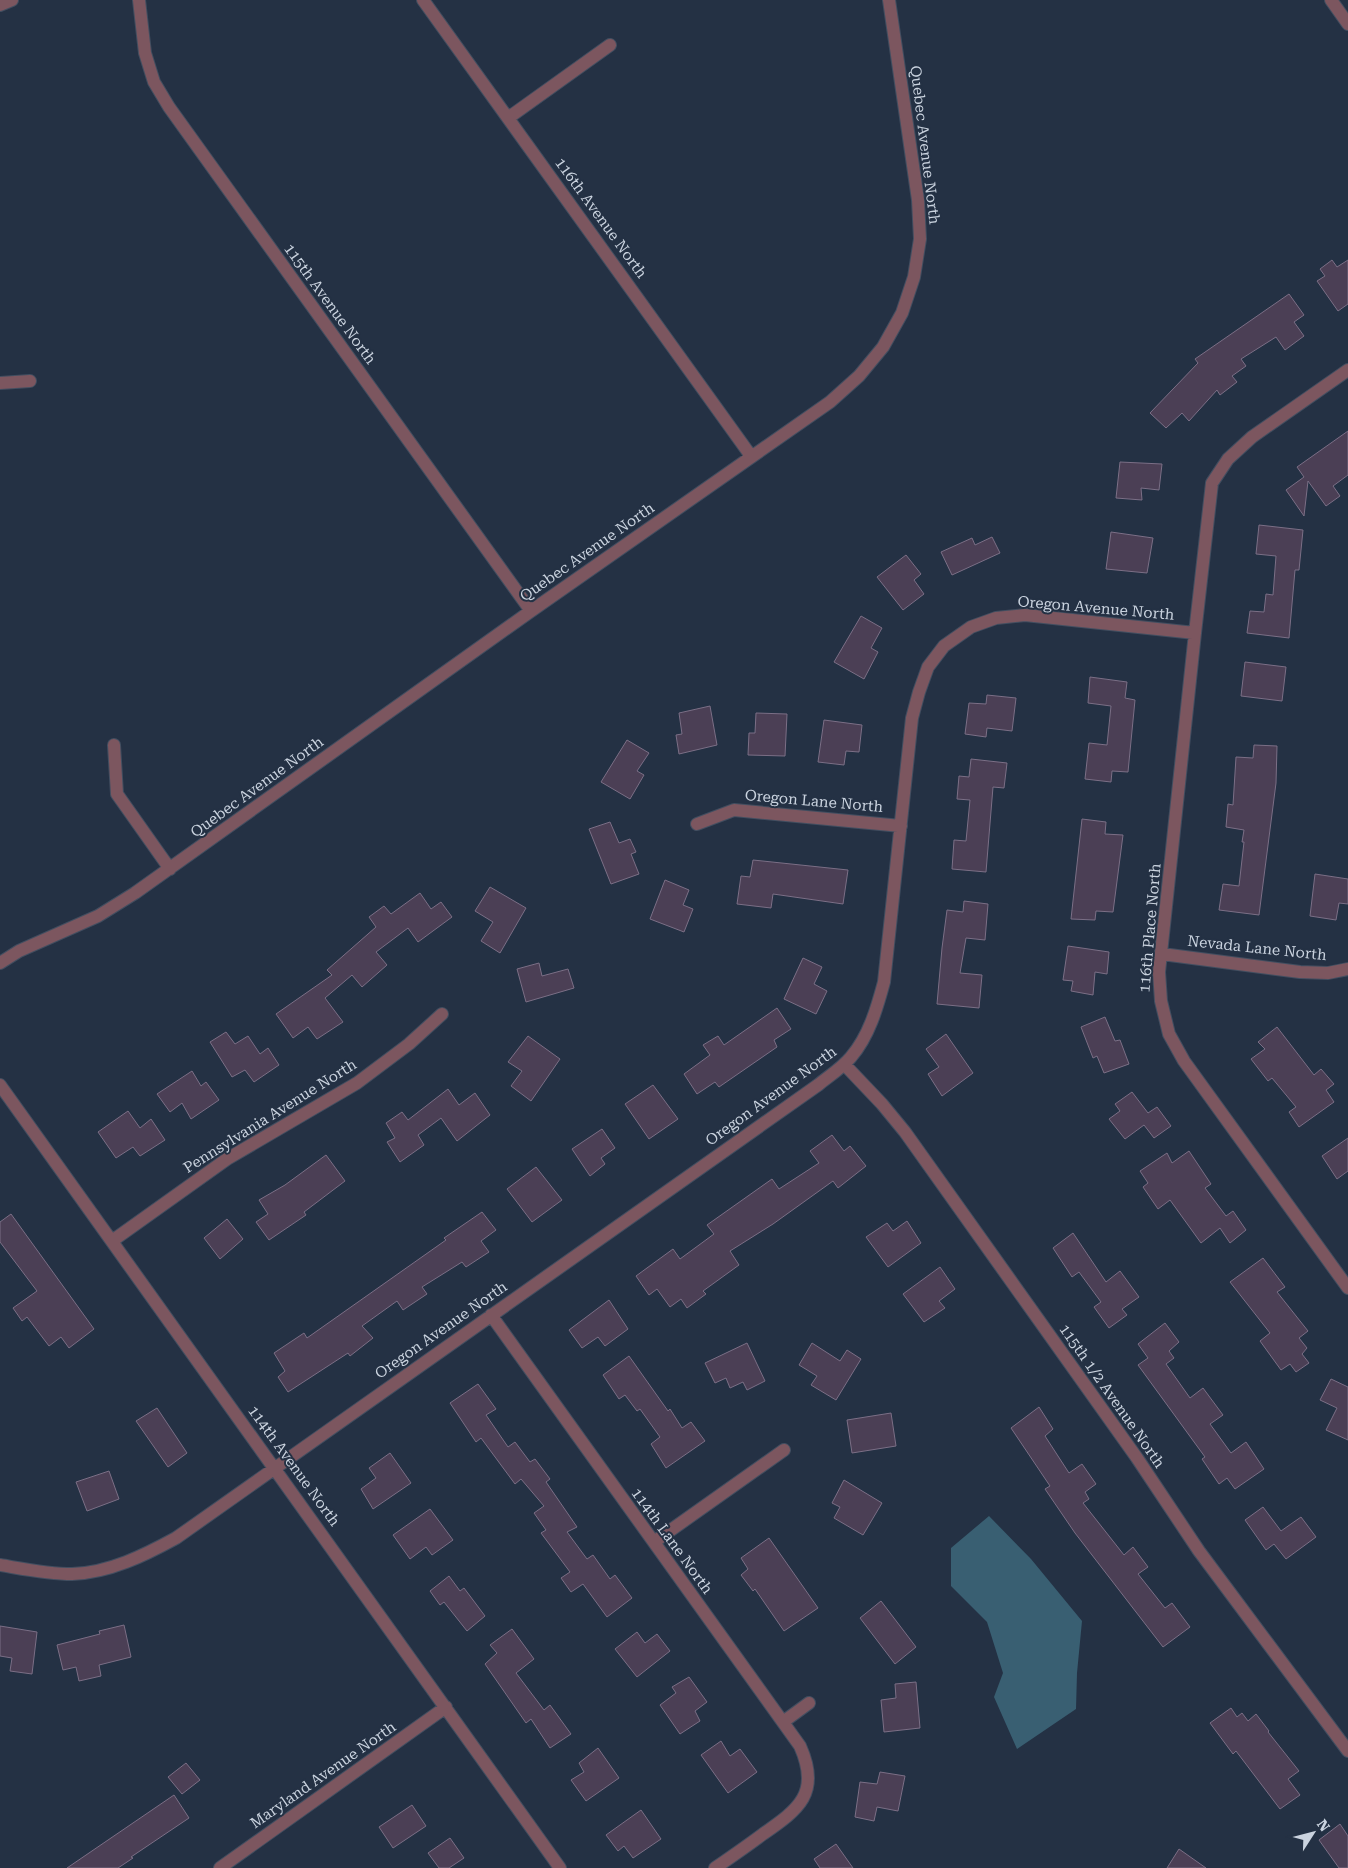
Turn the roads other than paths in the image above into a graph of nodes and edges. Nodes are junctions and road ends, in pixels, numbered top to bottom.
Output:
1 (12, 0) edge
2 (139, 0) edge
3 (423, 0) edge
4 (888, 0) edge
5 (1331, 0) edge
6 (0, 5) edge
7 (1348, 24) edge
8 (610, 45) dead end
9 (508, 118) junction
10 (1348, 370) edge
11 (30, 381) dead end
12 (0, 383) edge
13 (752, 456) junction
14 (531, 611) junction
15 (1194, 633) junction
16 (114, 745) dead end
17 (697, 824) dead end
18 (901, 826) junction
19 (170, 869) junction
20 (1162, 954) junction
21 (0, 963) edge
22 (1348, 969) edge
23 (442, 1014) dead end
24 (844, 1064) junction
25 (0, 1084) edge
26 (112, 1241) junction
27 (1348, 1288) edge
28 (491, 1315) junction
29 (784, 1450) dead end
30 (275, 1468) junction
31 (654, 1542) junction
32 (0, 1565) edge
33 (810, 1703) dead end
34 (446, 1707) junction
35 (783, 1722) junction
36 (1348, 1751) edge
37 (220, 1868) edge
38 (560, 1868) edge
39 (716, 1868) edge

1 - 6 street
2 - 14 street, 115th Avenue North
3 - 9 street, 116th Avenue North
4 - 13 street, Quebec Avenue North
5 - 7 street
8 - 9 street
9 - 13 street, 116th Avenue North
10 - 15 street, Oregon Avenue North
11 - 12 street
13 - 14 street, Quebec Avenue North
14 - 19 street, Quebec Avenue North
15 - 18 street, Oregon Avenue North
15 - 20 street, 116th Place North
16 - 19 street
17 - 18 street, Oregon Lane North
18 - 24 street, Oregon Avenue North
19 - 21 street, Quebec Avenue North
20 - 22 street, Nevada Lane North
20 - 27 street, 116th Place North
23 - 26 street, Pennsylvania Avenue North
24 - 28 street, Oregon Avenue North
24 - 36 street, 115th 1/2 Avenue North
25 - 26 street, 114th Avenue North
26 - 30 street, 114th Avenue North
28 - 30 street, Oregon Avenue North
28 - 31 street, 114th Lane North
29 - 31 street
30 - 32 street, Oregon Avenue North
30 - 34 street, 114th Avenue North
31 - 35 street, 114th Lane North
33 - 35 street
34 - 37 street, Maryland Avenue North
34 - 38 street, 114th Avenue North
35 - 39 street, 114th Lane North

